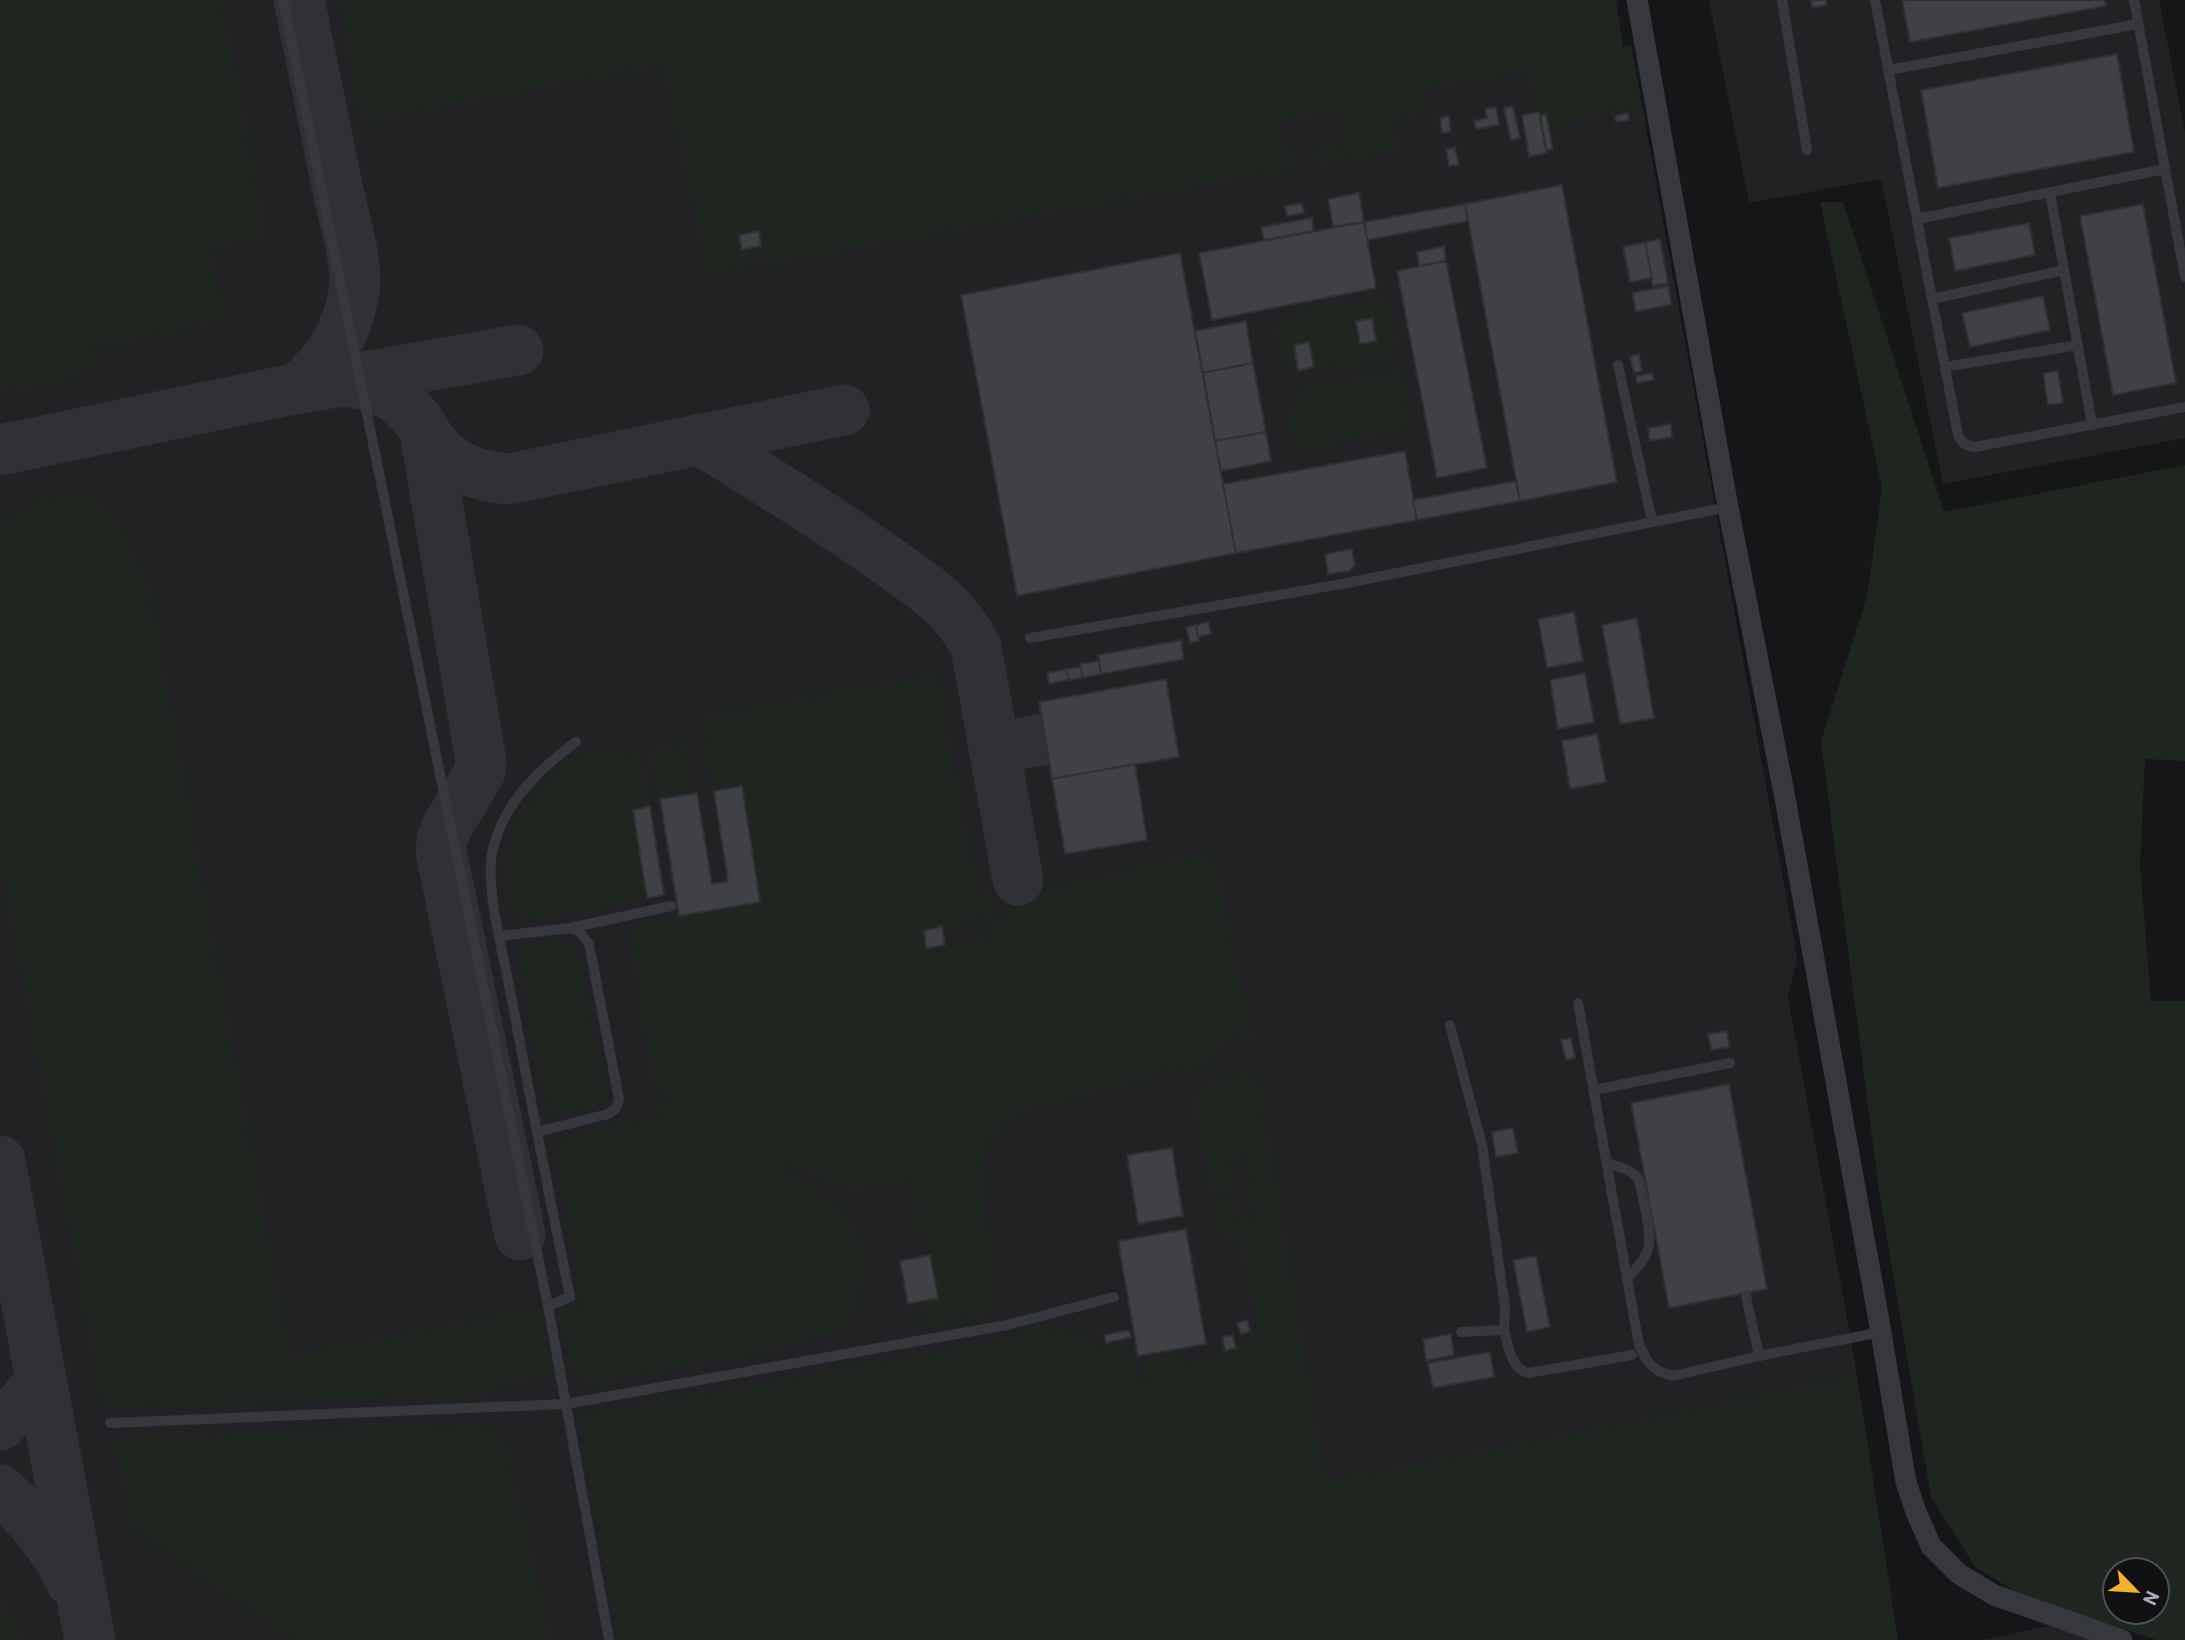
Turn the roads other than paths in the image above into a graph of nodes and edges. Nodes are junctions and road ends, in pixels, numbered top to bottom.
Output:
1 (284, 0) edge
2 (1637, 0) edge
3 (1782, 0) edge
4 (1875, 0) edge
5 (2134, 0) edge
6 (2138, 24) junction
7 (1889, 70) junction
8 (1807, 150) dead end
9 (2165, 169) junction
10 (2050, 193) junction
11 (1917, 219) junction
12 (2064, 271) junction
13 (2185, 277) edge
14 (1932, 299) junction
15 (2078, 345) junction
16 (1618, 365) dead end
17 (1945, 367) junction
18 (2185, 407) edge
19 (2092, 424) junction
20 (1728, 507) junction
21 (1652, 521) junction
22 (1030, 638) dead end
23 (576, 742) dead end
24 (671, 906) dead end
25 (601, 922) junction
26 (570, 928) junction
27 (500, 936) junction
28 (592, 952) junction
29 (1578, 1003) dead end
30 (1450, 1025) dead end
31 (1730, 1063) dead end
32 (1594, 1090) junction
33 (537, 1132) junction
34 (1607, 1163) junction
35 (1627, 1279) junction
36 (1746, 1296) dead end
37 (1114, 1297) dead end
38 (548, 1306) junction
39 (1504, 1330) junction
40 (1461, 1332) dead end
41 (1881, 1332) junction
42 (1639, 1345) junction
43 (1632, 1355) junction
44 (1759, 1356) junction
45 (1648, 1363) junction
46 (566, 1404) junction
47 (110, 1423) dead end
48 (609, 1640) edge
49 (2122, 1640) edge

1 - 38 lane
2 - 20 street
3 - 8 lane
4 - 7 lane
5 - 6 lane
6 - 7 lane
6 - 9 lane
7 - 11 lane
9 - 10 lane
9 - 13 lane
10 - 11 lane
10 - 12 lane
11 - 14 lane
12 - 14 lane
12 - 15 lane
14 - 17 lane
15 - 17 lane
15 - 19 lane
16 - 21 lane
17 - 19 lane
18 - 19 lane
20 - 21 lane
20 - 41 street
21 - 22 lane
23 - 27 lane
24 - 25 lane
25 - 26 lane
25 - 28 lane
26 - 27 lane
26 - 28 lane
27 - 33 lane
28 - 33 lane
29 - 32 lane
30 - 39 lane
31 - 32 lane
32 - 34 lane
33 - 38 lane
34 - 35 lane
34 - 35 lane
35 - 42 lane
36 - 44 lane
37 - 46 lane
38 - 46 lane
39 - 40 lane
39 - 43 lane
41 - 44 lane
41 - 49 street
42 - 43 lane
42 - 45 lane
43 - 45 lane
44 - 45 lane
46 - 47 lane
46 - 48 lane

